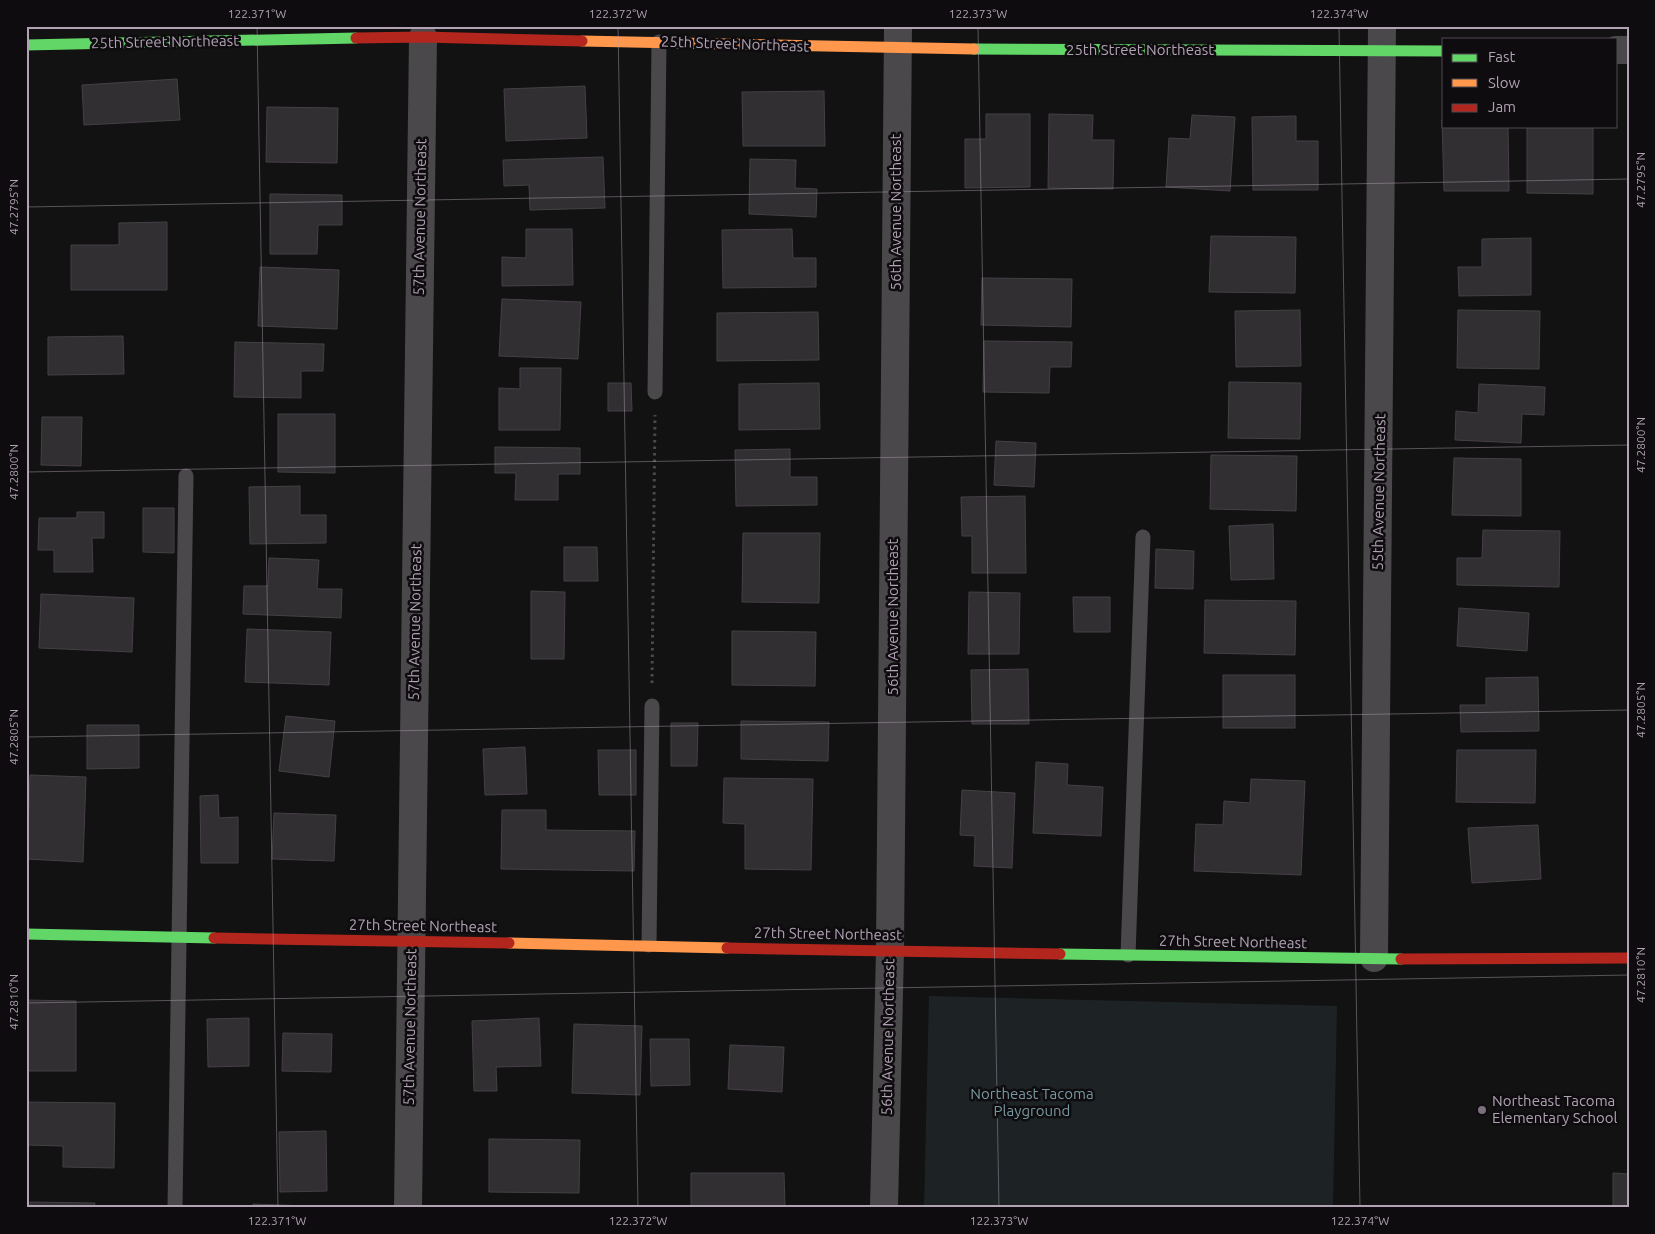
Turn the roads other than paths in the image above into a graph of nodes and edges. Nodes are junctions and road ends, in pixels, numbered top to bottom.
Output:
1 (423, 37) junction
2 (898, 37) edge
3 (1382, 39) edge
4 (659, 42) junction
5 (26, 46) edge
6 (1442, 51) edge
7 (655, 392) road end
8 (186, 476) dead end
9 (1143, 537) dead end
10 (652, 706) road end
11 (26, 934) edge
12 (178, 938) junction
13 (411, 941) junction
14 (649, 945) junction
15 (890, 950) junction
16 (1128, 955) junction
17 (1374, 958) junction
18 (1629, 958) edge
19 (175, 1208) edge
20 (408, 1208) edge
21 (884, 1208) edge

1 - 4 street, 25th Street Northeast
1 - 5 street, 25th Street Northeast
1 - 13 street, 57th Avenue Northeast
2 - 3 street, 25th Street Northeast
2 - 4 street, 25th Street Northeast
2 - 15 street, 56th Avenue Northeast
3 - 6 street, 25th Street Northeast
3 - 17 street, 55th Avenue Northeast
4 - 7 lane
8 - 12 lane
9 - 16 lane
10 - 14 lane
11 - 12 street, 27th Street Northeast
12 - 13 street, 27th Street Northeast
12 - 19 lane
13 - 14 street, 27th Street Northeast
13 - 20 street, 57th Avenue Northeast
14 - 15 street, 27th Street Northeast
15 - 16 street, 27th Street Northeast
15 - 21 street, 56th Avenue Northeast
16 - 17 street, 27th Street Northeast
17 - 18 street, 27th Street Northeast

